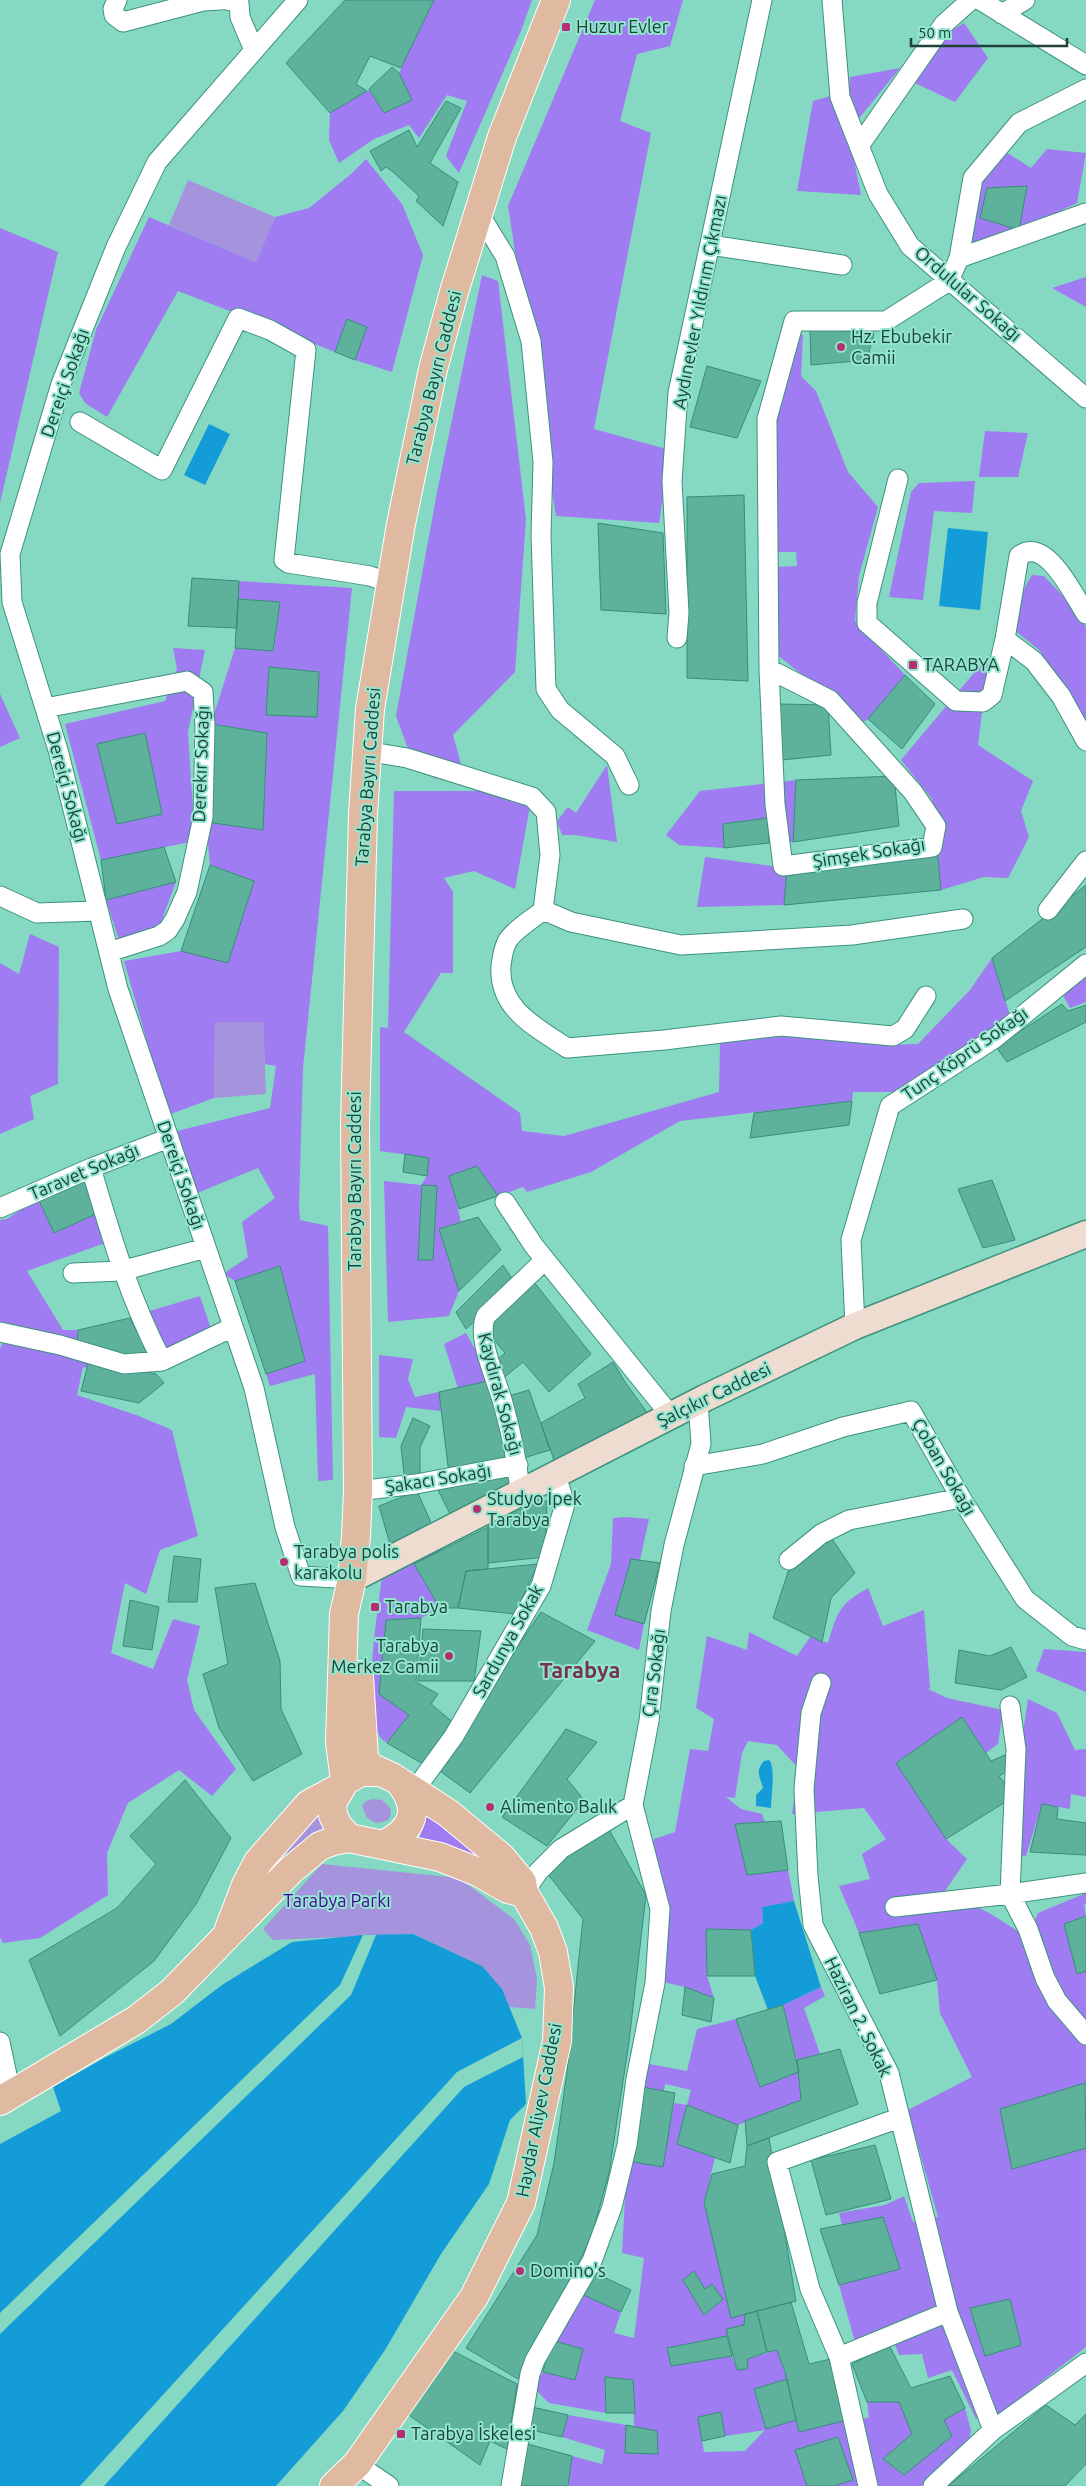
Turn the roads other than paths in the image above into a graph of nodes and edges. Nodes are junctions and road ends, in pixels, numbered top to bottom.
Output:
1 (117, 0) edge
2 (221, 0) edge
3 (226, 0) edge
4 (298, 0) edge
5 (556, 0) edge
6 (762, 0) edge
7 (832, 0) edge
8 (971, 0) edge
9 (980, 0) edge
10 (1025, 0) edge
11 (1002, 14) junction
12 (254, 50) junction
13 (1086, 65) edge
14 (1086, 89) edge
15 (859, 146) junction
16 (478, 212) junction
17 (1086, 213) edge
18 (710, 245) junction
19 (959, 258) junction
20 (842, 265) dead end
21 (949, 281) junction
22 (1078, 388) edge
23 (1086, 398) edge
24 (80, 422) dead end
25 (898, 479) dead end
26 (390, 583) junction
27 (1086, 614) edge
28 (677, 638) dead end
29 (1005, 639) junction
30 (768, 669) junction
31 (45, 708) junction
32 (1086, 741) edge
33 (366, 752) junction
34 (629, 785) dead end
35 (1086, 861) edge
36 (0, 896) edge
37 (98, 910) junction
38 (544, 910) junction
39 (1048, 910) dead end
40 (963, 919) dead end
41 (109, 952) junction
42 (1086, 964) edge
43 (926, 996) dead end
44 (169, 1138) junction
45 (91, 1168) junction
46 (505, 1202) dead end
47 (0, 1208) edge
48 (1086, 1234) edge
49 (206, 1248) junction
50 (545, 1260) junction
51 (122, 1270) junction
52 (73, 1273) dead end
53 (855, 1326) junction
54 (233, 1327) junction
55 (0, 1332) edge
56 (162, 1360) junction
57 (698, 1402) junction
58 (671, 1416) junction
59 (518, 1465) junction
60 (694, 1466) junction
61 (556, 1476) junction
62 (358, 1491) junction
63 (520, 1494) junction
64 (962, 1498) junction
65 (789, 1560) dead end
66 (352, 1579) junction
67 (1086, 1640) edge
68 (821, 1683) dead end
69 (1010, 1706) dead end
70 (398, 1782) junction
71 (342, 1784) junction
72 (633, 1806) junction
73 (348, 1838) junction
74 (385, 1844) junction
75 (1086, 1883) edge
76 (524, 1893) junction
77 (1010, 1894) junction
78 (895, 1907) dead end
79 (227, 1933) junction
80 (1086, 2035) edge
81 (0, 2042) edge
82 (5, 2098) edge
83 (899, 2118) junction
84 (948, 2312) junction
85 (839, 2357) junction
86 (1086, 2363) edge
87 (993, 2430) junction
88 (357, 2464) junction
89 (334, 2486) edge
90 (389, 2486) edge
91 (511, 2486) edge
92 (868, 2486) edge
93 (933, 2486) edge

1 - 2 street
3 - 12 street
4 - 12 street, Dereiçi Sokağı
5 - 16 main road, Tarabya Bayırı Caddesi
6 - 18 street, Aydınevler Yıldırım Çıkmazı
7 - 15 street, Ordulular Sokağı
8 - 15 street
9 - 11 street
10 - 11 street
11 - 13 street
12 - 31 street, Dereiçi Sokağı
14 - 19 street
15 - 21 street, Ordulular Sokağı
16 - 26 main road, Tarabya Bayırı Caddesi
16 - 34 street
17 - 19 street
18 - 20 street
18 - 28 street, Aydınevler Yıldırım Çıkmazı
19 - 21 street
21 - 22 street, Ordulular Sokağı
21 - 30 street, Şimşek Sokağı
22 - 23 street, Ordulular Sokağı
24 - 26 street
25 - 29 street
26 - 33 main road, Tarabya Bayırı Caddesi
27 - 29 street
29 - 32 street
30 - 30 street, Şimşek Sokağı
31 - 37 street, Dereiçi Sokağı
31 - 41 street, Derekır Sokağı
33 - 38 street
33 - 62 main road, Tarabya Bayırı Caddesi
35 - 39 street
36 - 37 street
37 - 41 street, Dereiçi Sokağı
38 - 40 street
38 - 43 street
41 - 44 street, Dereiçi Sokağı
42 - 53 street, Tunç Köprü Sokağı
44 - 45 street, Taravet Sokağı
44 - 49 street, Dereiçi Sokağı
45 - 47 street, Taravet Sokağı
45 - 51 street
46 - 50 street
48 - 53 main road, Şalçıkır Caddesi
49 - 51 street
49 - 54 street, Dereiçi Sokağı
50 - 58 street
50 - 59 street, Kaydırak Sokağı
51 - 52 street
51 - 56 street
53 - 57 main road, Şalçıkır Caddesi
54 - 56 street
54 - 66 street, Dereiçi Sokağı
55 - 56 street
57 - 58 main road, Şalçıkır Caddesi
57 - 60 street, Çıra Sokağı
58 - 61 main road, Şalçıkır Caddesi
59 - 62 street, Şakacı Sokağı
59 - 63 street, Kaydırak Sokağı
60 - 64 street, Çoban Sokağı
60 - 72 street, Çıra Sokağı
61 - 63 main road, Şalçıkır Caddesi
61 - 70 street, Sardunya Sokak
62 - 66 main road, Tarabya Bayırı Caddesi
63 - 66 main road, Şalçıkır Caddesi
64 - 65 street
64 - 67 street, Çoban Sokağı
66 - 70 main road, Tarabya Bayırı Caddesi
66 - 71 main road, Tarabya Bayırı Caddesi
68 - 83 street, Haziran 2. Sokak
69 - 77 street
70 - 71 main road
70 - 74 main road
70 - 76 main road, Haydar Aliyev Caddesi
71 - 73 main road
71 - 79 main road
72 - 76 street
72 - 91 street
73 - 74 main road
73 - 79 main road
74 - 76 main road
75 - 77 street
76 - 88 main road, Haydar Aliyev Caddesi
77 - 78 street
77 - 80 street
79 - 82 main road
81 - 82 street
83 - 84 street, Haziran 2. Sokak
83 - 85 street
84 - 85 street
84 - 87 street, Haziran 2. Sokak
85 - 92 street
86 - 87 street
87 - 93 street
88 - 89 main road, Haydar Aliyev Caddesi
88 - 90 street

